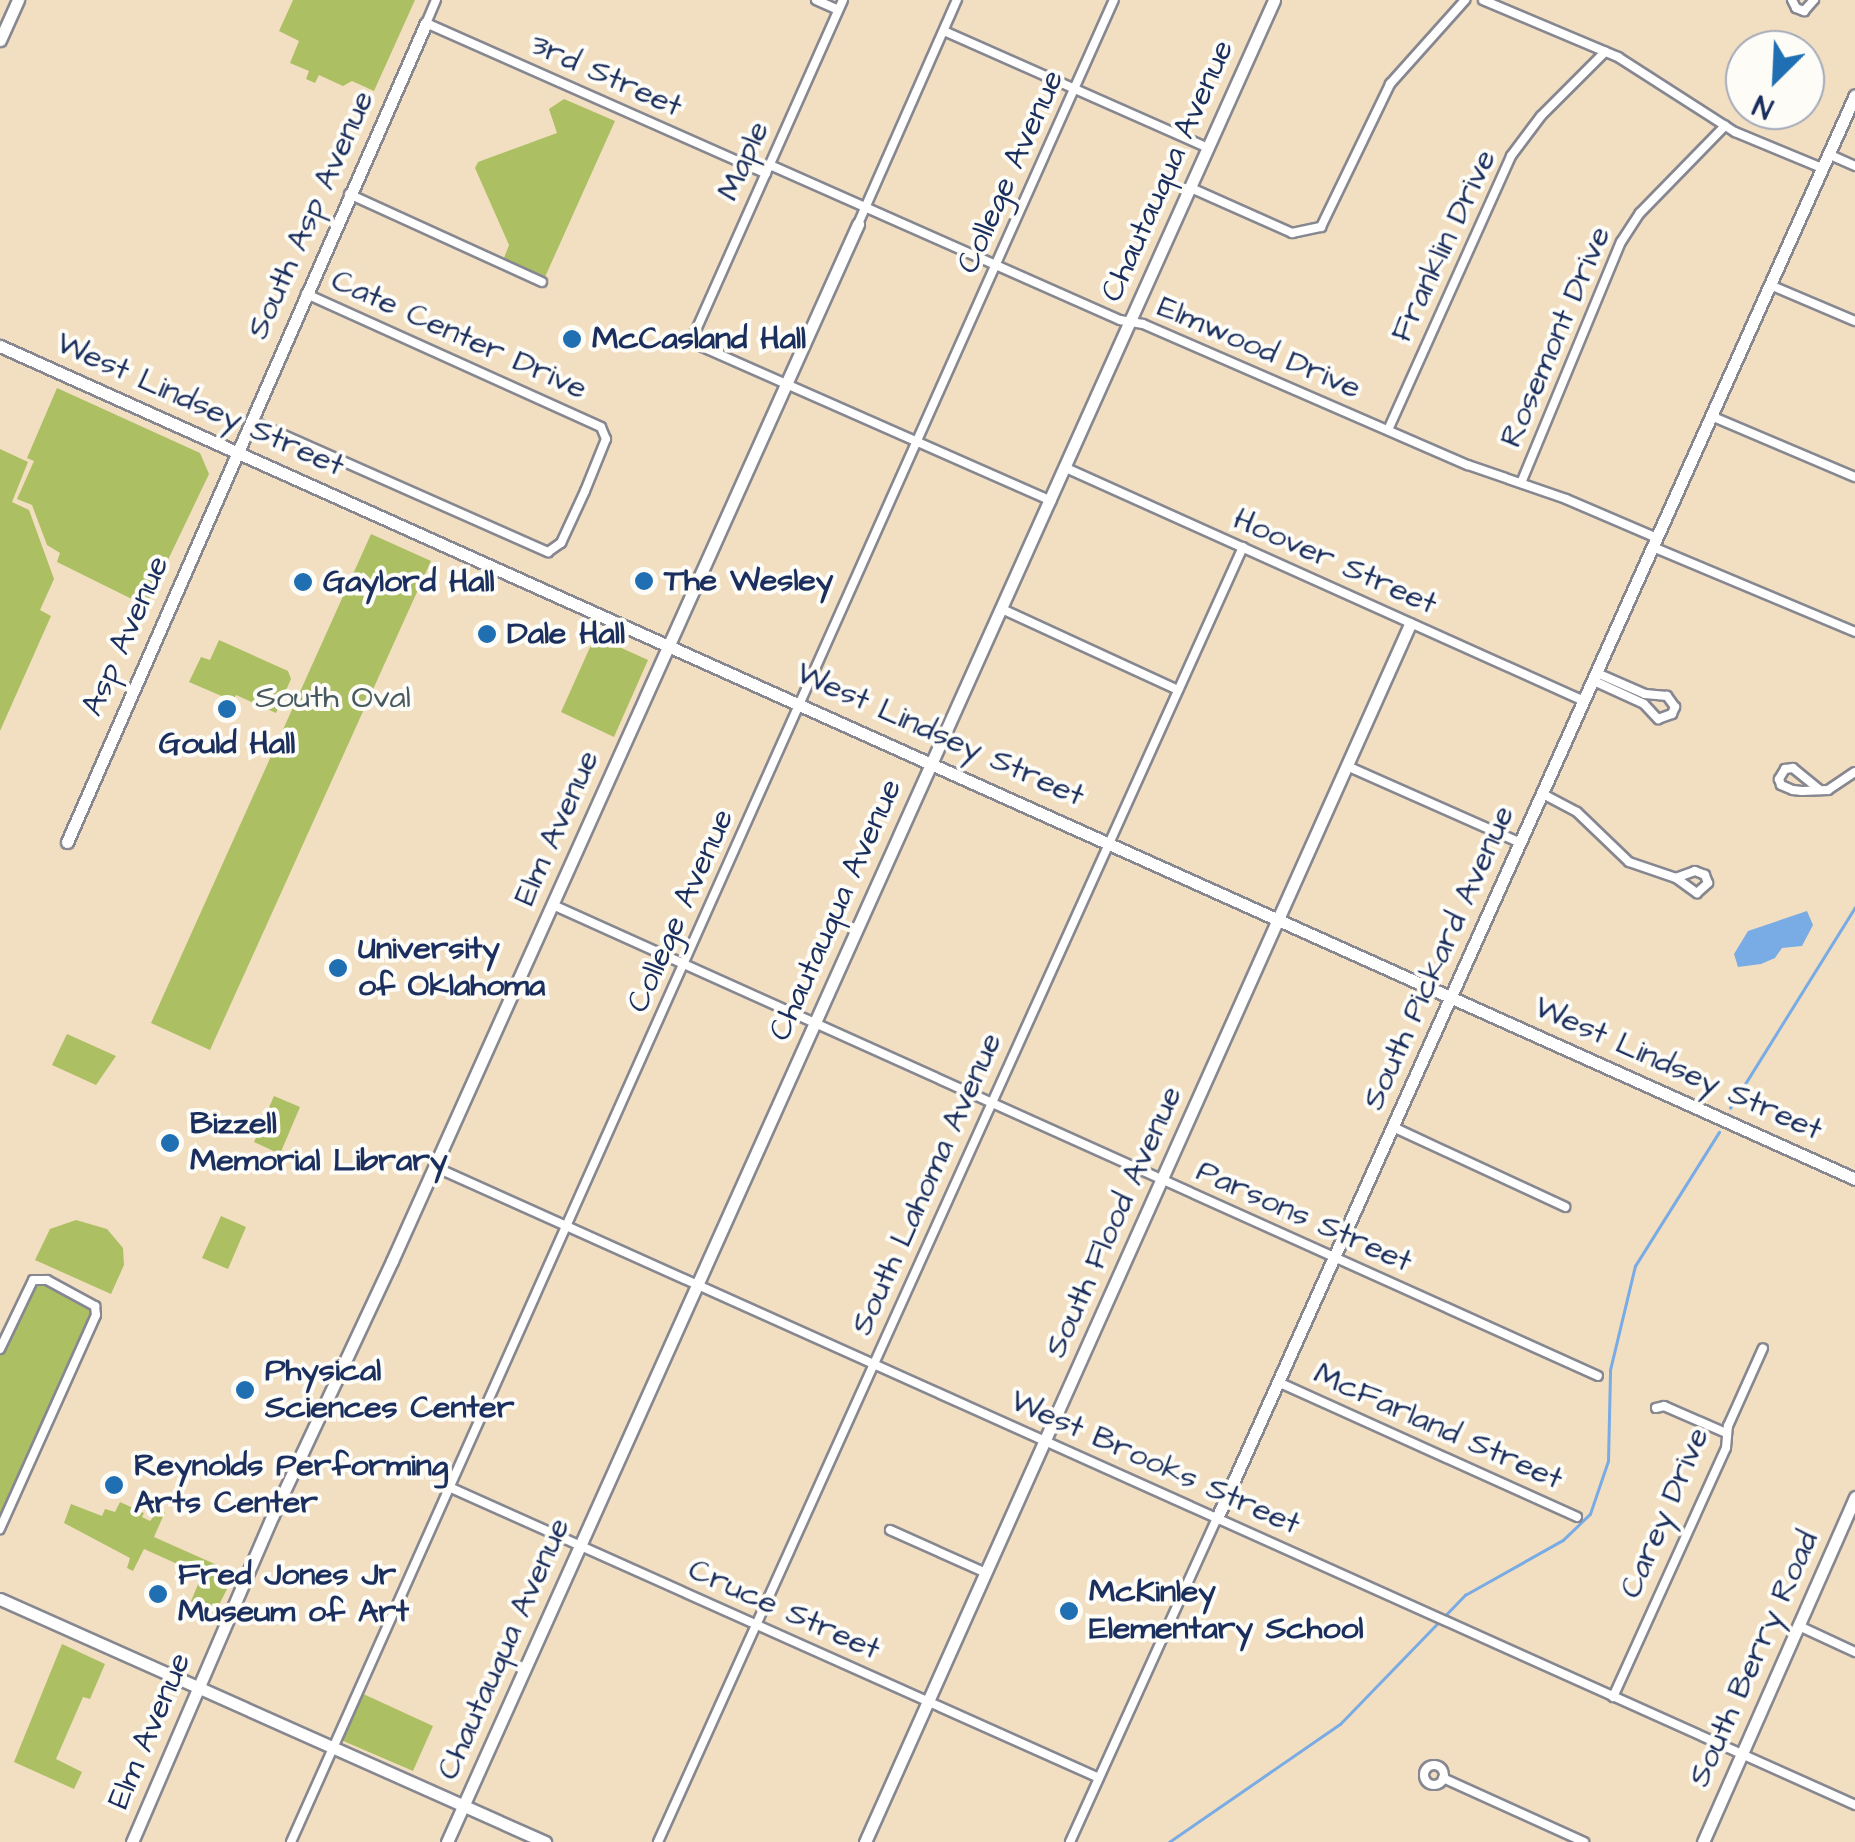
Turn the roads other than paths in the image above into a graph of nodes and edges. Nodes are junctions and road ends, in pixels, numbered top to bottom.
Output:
1 (18, 0) edge
2 (436, 0) edge
3 (816, 0) edge
4 (842, 0) edge
5 (957, 0) edge
6 (1114, 0) edge
7 (1274, 0) edge
8 (1466, 0) edge
9 (1484, 0) edge
10 (1792, 0) edge
11 (1814, 0) edge
12 (838, 10) junction
13 (426, 24) junction
14 (944, 30) junction
15 (0, 40) edge
16 (1605, 52) junction
17 (1075, 88) junction
18 (1855, 95) edge
19 (1725, 125) edge
20 (1725, 127) edge
21 (1735, 130) edge
22 (1208, 148) junction
23 (1828, 154) junction
24 (1855, 166) edge
25 (1822, 168) junction
26 (768, 170) junction
27 (1191, 188) junction
28 (349, 194) junction
29 (844, 199) joint
30 (866, 208) junction
31 (858, 224) joint
32 (996, 266) junction
33 (542, 282) dead end
34 (1770, 284) junction
35 (306, 294) junction
36 (1855, 321) edge
37 (1131, 322) junction
38 (0, 346) edge
39 (785, 386) junction
40 (1711, 416) junction
41 (252, 421) junction
42 (1388, 430) junction
43 (918, 444) junction
44 (238, 452) junction
45 (1066, 468) junction
46 (1855, 477) edge
47 (1521, 484) junction
48 (1050, 502) junction
49 (1655, 542) junction
50 (1242, 547) junction
51 (1002, 609) junction
52 (1410, 624) junction
53 (1855, 632) edge
54 (669, 648) junction
55 (1596, 677) junction
56 (1178, 690) junction
57 (1584, 702) junction
58 (802, 703) junction
59 (934, 762) junction
60 (1347, 766) junction
61 (1855, 772) edge
62 (1820, 790) junction
63 (1543, 794) junction
64 (66, 842) dead end
65 (1110, 842) junction
66 (1521, 843) junction
67 (1676, 878) dead end
68 (553, 905) junction
69 (1279, 918) junction
70 (684, 966) junction
71 (1452, 996) junction
72 (815, 1024) junction
73 (991, 1103) junction
74 (1393, 1127) junction
75 (434, 1167) junction
76 (1855, 1179) edge
77 (1163, 1180) junction
78 (1566, 1207) dead end
79 (566, 1226) junction
80 (1334, 1258) junction
81 (698, 1285) junction
82 (1763, 1348) dead end
83 (0, 1349) edge
84 (874, 1364) junction
85 (1598, 1376) dead end
86 (1278, 1382) junction
87 (1656, 1408) dead end
88 (1726, 1433) junction
89 (1046, 1441) junction
90 (449, 1487) junction
91 (1855, 1497) edge
92 (1577, 1517) dead end
93 (1217, 1518) junction
94 (0, 1529) edge
95 (890, 1530) dead end
96 (580, 1545) junction
97 (986, 1573) junction
98 (0, 1599) edge
99 (755, 1624) junction
100 (1798, 1626) junction
101 (1855, 1652) edge
102 (200, 1689) junction
103 (1613, 1696) junction
104 (928, 1702) junction
105 (333, 1746) junction
106 (1741, 1754) junction
107 (1099, 1778) junction
108 (1443, 1778) dead end
109 (464, 1805) junction
110 (1855, 1805) edge
111 (132, 1842) edge
112 (291, 1842) edge
113 (446, 1842) edge
114 (546, 1842) edge
115 (658, 1842) edge
116 (865, 1842) edge
117 (1070, 1842) edge
118 (1584, 1842) edge
119 (1703, 1842) edge

1 - 15 street
2 - 13 street, South Asp Avenue
3 - 12 street
4 - 12 street, Maple
5 - 14 street, Elm Avenue
6 - 17 street, College Avenue
7 - 22 street, Chautauqua Avenue
8 - 27 street
9 - 16 street
10 - 11 street
12 - 26 street, Maple
13 - 26 street, 3rd Street
13 - 28 street, South Asp Avenue
14 - 17 street
14 - 30 street, Elm Avenue
16 - 19 street
16 - 42 street, Franklin Drive
17 - 22 street
17 - 32 street, College Avenue
18 - 23 street, South Pickard Avenue
20 - 47 street, Rosemont Drive
21 - 25 street
22 - 27 street, Chautauqua Avenue
23 - 24 street
23 - 25 street, South Pickard Avenue
25 - 34 street, South Pickard Avenue
26 - 29 street, 3rd Street
26 - 39 street, Maple
27 - 37 street, Chautauqua Avenue
28 - 33 street
28 - 35 street, South Asp Avenue
29 - 30 street, Elmwood Drive
30 - 31 street, Elm Avenue
30 - 32 street, Elmwood Drive
31 - 39 street, Elm Avenue
32 - 37 street, Elmwood Drive
32 - 43 street, College Avenue
34 - 36 street
34 - 40 street, South Pickard Avenue
35 - 41 street, South Asp Avenue
35 - 41 street, Cate Center Drive
37 - 42 street, Elmwood Drive
37 - 45 street, Chautauqua Avenue
38 - 44 street, West Lindsey Street
39 - 43 street
39 - 54 street, Elm Avenue
40 - 46 street
40 - 49 street, South Pickard Avenue
41 - 44 street, South Asp Avenue
42 - 47 street, Elmwood Drive
43 - 48 street
43 - 58 street, College Avenue
44 - 54 street, West Lindsey Street
44 - 64 street, Asp Avenue
45 - 48 street, Chautauqua Avenue
45 - 50 street, Hoover Street
47 - 49 street, Elmwood Drive
48 - 51 street, Chautauqua Avenue
49 - 53 street, Elmwood Drive
49 - 55 street, South Pickard Avenue
50 - 52 street, Hoover Street
50 - 56 street, South Lahoma Avenue
51 - 56 street
51 - 59 street, Chautauqua Avenue
52 - 57 street, Hoover Street
52 - 60 street, South Flood Avenue
54 - 58 street, West Lindsey Street
54 - 68 street, Elm Avenue
55 - 55 street
55 - 57 street, South Pickard Avenue
56 - 65 street, South Lahoma Avenue
57 - 63 street, South Pickard Avenue
58 - 59 street, West Lindsey Street
58 - 70 street, College Avenue
59 - 65 street, West Lindsey Street
59 - 72 street, Chautauqua Avenue
60 - 66 street
60 - 69 street, South Flood Avenue
61 - 62 street
62 - 62 street
63 - 66 street, South Pickard Avenue
63 - 67 street
65 - 69 street, West Lindsey Street
65 - 73 street, South Lahoma Avenue
66 - 71 street, South Pickard Avenue
68 - 70 street, Parsons Street
68 - 75 street, Elm Avenue
69 - 71 street, West Lindsey Street
69 - 77 street, South Flood Avenue
70 - 72 street, Parsons Street
70 - 79 street, College Avenue
71 - 74 street, South Pickard Avenue
71 - 76 street, West Lindsey Street
72 - 73 street, Parsons Street
72 - 81 street, Chautauqua Avenue
73 - 77 street, Parsons Street
73 - 84 street, South Lahoma Avenue
74 - 78 street
74 - 80 street, South Pickard Avenue
75 - 79 street, West Brooks Street
75 - 102 street, Elm Avenue
77 - 80 street, Parsons Street
77 - 89 street, South Flood Avenue
79 - 81 street, West Brooks Street
79 - 90 street, College Avenue
80 - 85 street, Parsons Street
80 - 86 street, South Pickard Avenue
81 - 84 street, West Brooks Street
81 - 96 street, Chautauqua Avenue
82 - 88 street, Carey Drive
83 - 94 street
84 - 89 street, West Brooks Street
84 - 99 street, South Lahoma Avenue
86 - 92 street, McFarland Street
86 - 93 street, South Pickard Avenue
87 - 88 street
88 - 103 street, Carey Drive
89 - 93 street, West Brooks Street
89 - 97 street, South Flood Avenue
90 - 96 street, Cruce Street
90 - 105 street, College Avenue
91 - 100 street, South Berry Road
93 - 103 street, West Brooks Street
93 - 107 street, South Pickard Avenue
95 - 97 street
96 - 99 street, Cruce Street
96 - 109 street, Chautauqua Avenue
97 - 104 street, South Flood Avenue
98 - 102 street
99 - 104 street, Cruce Street
99 - 115 street, South Lahoma Avenue
100 - 101 street
100 - 106 street, South Berry Road
102 - 105 street
102 - 111 street, Elm Avenue
103 - 106 street, West Brooks Street
104 - 107 street, Cruce Street
104 - 116 street, South Flood Avenue
105 - 109 street
105 - 112 street, College Avenue
106 - 110 street, West Brooks Street
106 - 119 street, South Berry Road
107 - 117 street, South Pickard Avenue
108 - 118 street
109 - 113 street, Chautauqua Avenue
109 - 114 street

